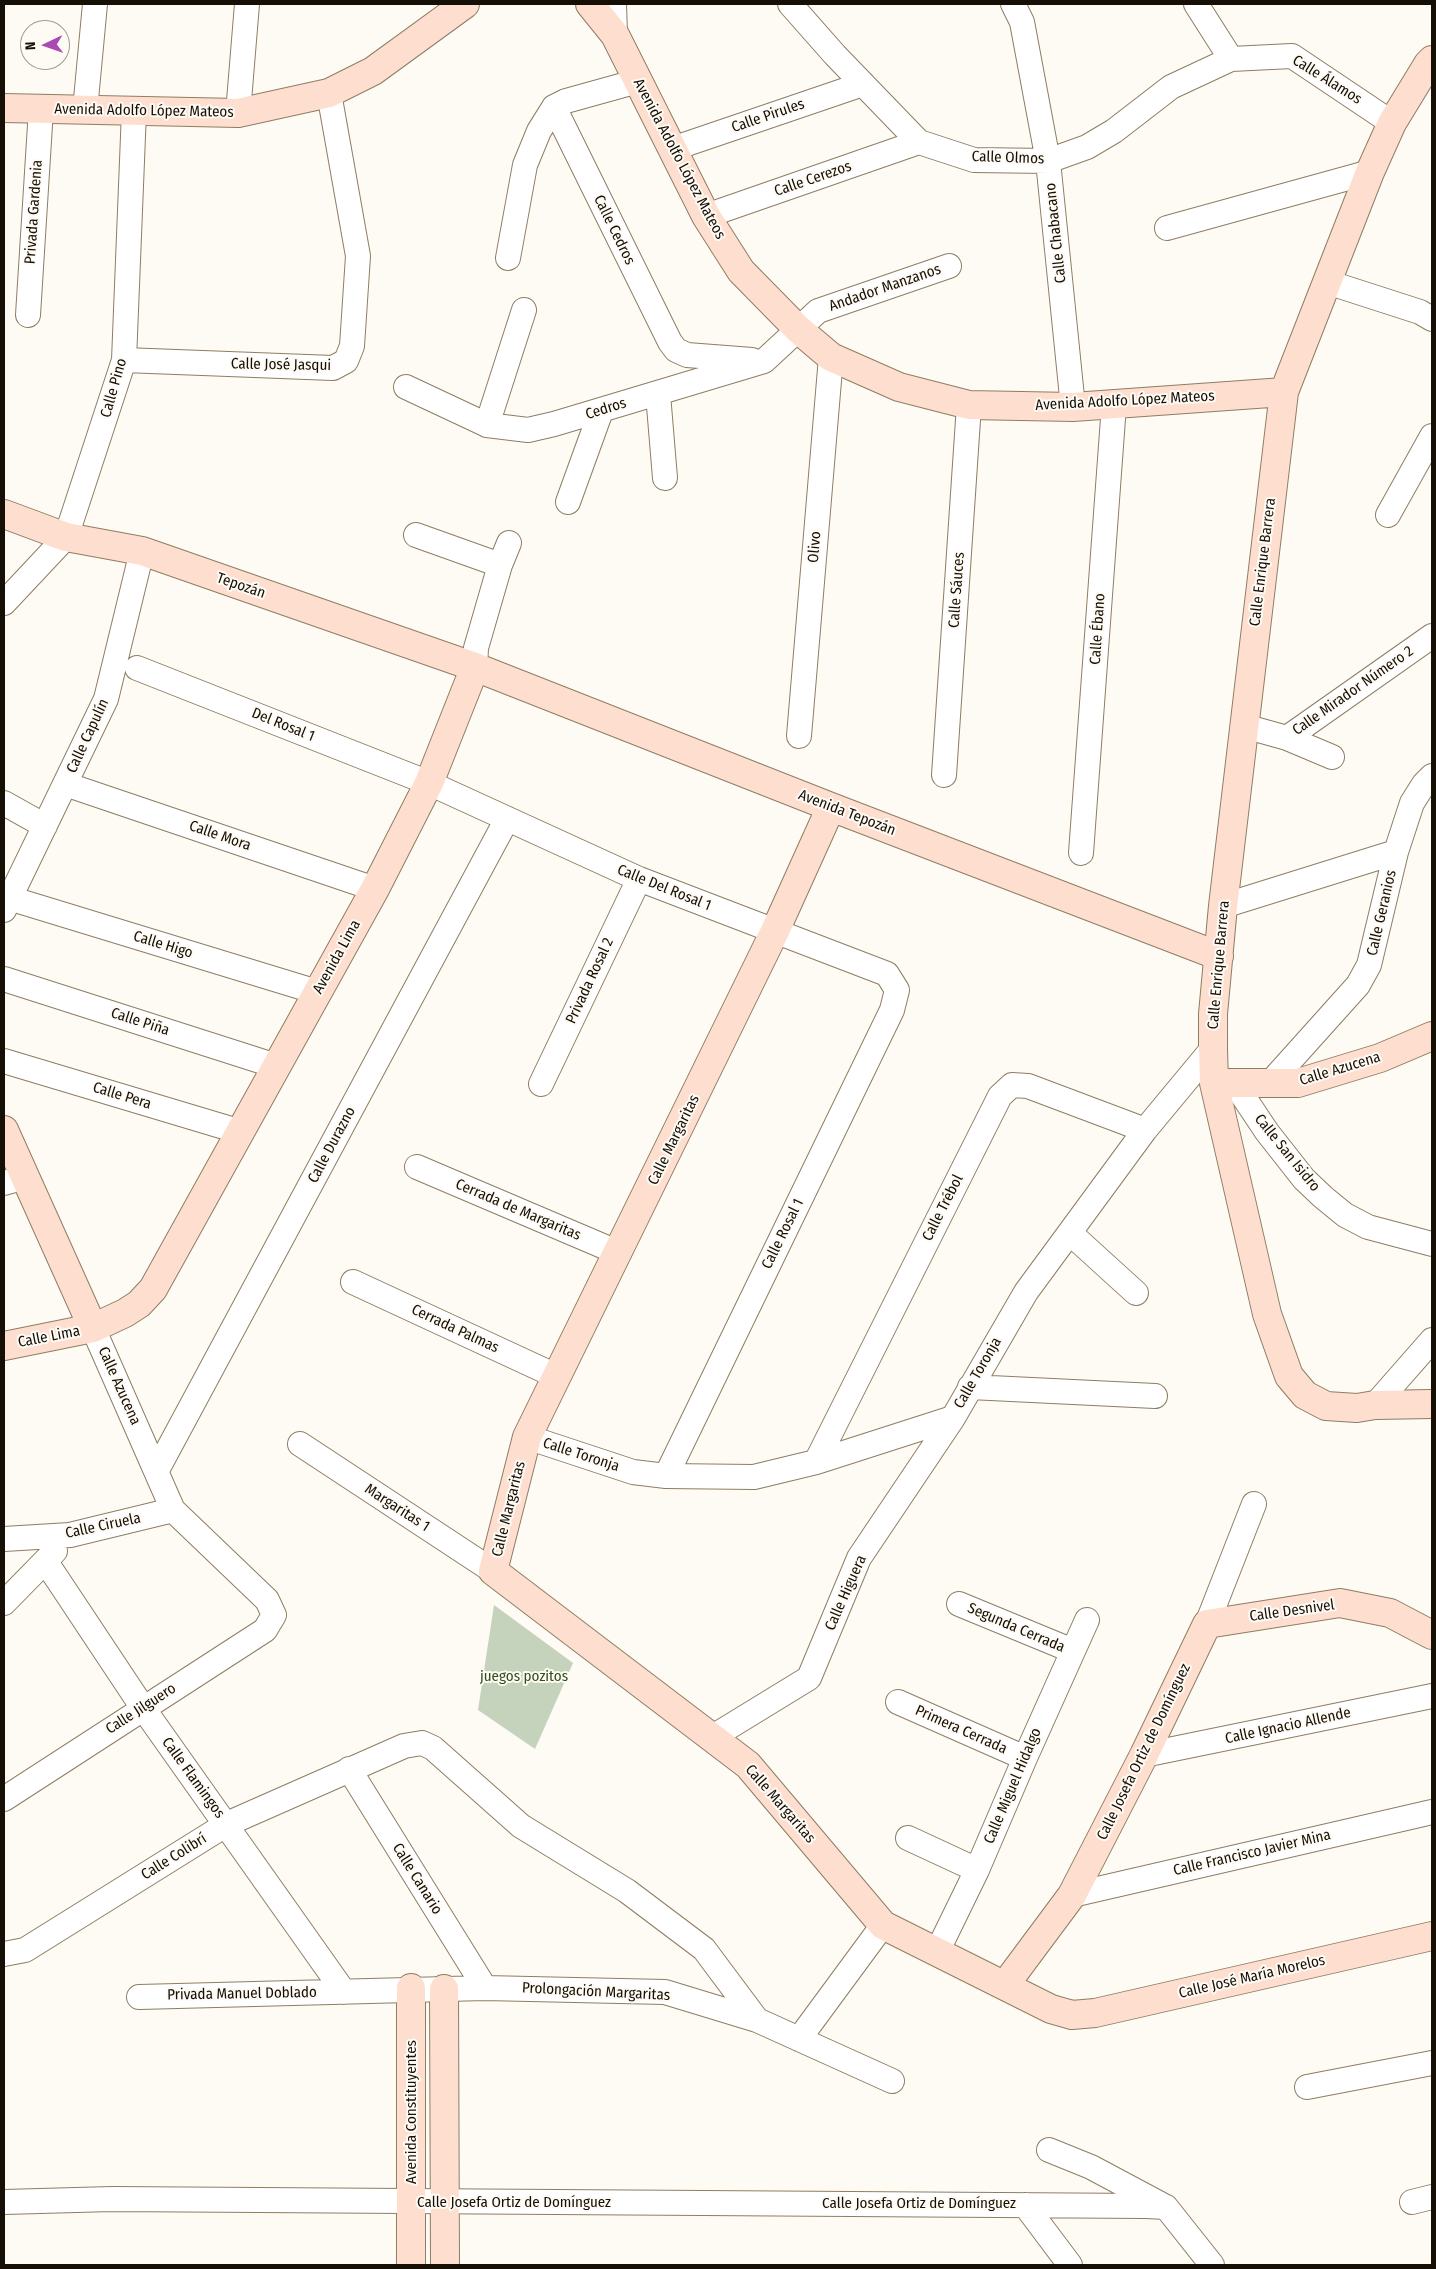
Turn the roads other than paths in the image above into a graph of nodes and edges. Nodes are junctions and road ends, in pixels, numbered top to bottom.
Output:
1 (94, 4) edge
2 (247, 4) edge
3 (465, 4) edge
4 (590, 4) edge
5 (614, 4) edge
6 (790, 4) edge
7 (1013, 4) edge
8 (1196, 4) edge
9 (616, 35) junction
10 (1231, 59) junction
11 (1432, 60) edge
12 (638, 81) junction
13 (863, 84) junction
14 (329, 94) junction
15 (554, 107) junction
16 (4, 108) edge
17 (41, 109) junction
18 (85, 110) junction
19 (134, 112) junction
20 (238, 113) junction
21 (1392, 123) junction
22 (919, 142) junction
23 (672, 149) junction
24 (1048, 161) junction
25 (1370, 172) junction
26 (706, 216) junction
27 (1167, 228) dead end
28 (508, 258) dead end
29 (948, 266) dead end
30 (1327, 282) junction
31 (524, 310) dead end
32 (28, 315) dead end
33 (1432, 319) edge
34 (798, 329) junction
35 (831, 358) junction
36 (124, 360) junction
37 (764, 361) junction
38 (406, 387) dead end
39 (1284, 392) junction
40 (658, 394) junction
41 (969, 405) junction
42 (1114, 405) junction
43 (1073, 407) junction
44 (601, 411) junction
45 (487, 424) junction
46 (1432, 436) edge
47 (665, 478) dead end
48 (568, 502) dead end
49 (4, 514) edge
50 (1388, 515) dead end
51 (416, 535) dead end
52 (66, 537) junction
53 (509, 543) dead end
54 (142, 551) junction
55 (500, 565) junction
56 (4, 603) edge
57 (1432, 636) edge
58 (475, 667) junction
59 (137, 668) dead end
60 (1244, 726) junction
61 (799, 736) dead end
62 (1287, 738) junction
63 (1332, 757) dead end
64 (944, 775) dead end
65 (1432, 776) edge
66 (429, 783) junction
67 (65, 784) junction
68 (4, 803) edge
69 (831, 808) junction
70 (507, 819) junction
71 (45, 826) junction
72 (1396, 852) junction
73 (1081, 853) dead end
74 (638, 879) junction
75 (375, 888) junction
76 (6, 904) edge
77 (1223, 906) junction
78 (775, 931) junction
79 (1219, 956) junction
80 (4, 978) edge
81 (897, 990) joint
82 (316, 992) junction
83 (1432, 1036) edge
84 (1213, 1048) junction
85 (4, 1061) edge
86 (276, 1066) junction
87 (1270, 1083) junction
88 (541, 1084) dead end
89 (1224, 1084) junction
90 (4, 1130) edge
91 (1145, 1130) junction
92 (241, 1132) junction
93 (416, 1167) dead end
94 (15, 1180) edge
95 (1070, 1233) junction
96 (1432, 1244) edge
97 (619, 1253) junction
98 (353, 1282) dead end
99 (1136, 1293) dead end
100 (93, 1328) junction
101 (1432, 1340) edge
102 (4, 1346) edge
103 (556, 1376) junction
104 (970, 1388) junction
105 (1155, 1396) dead end
106 (1432, 1404) edge
107 (1375, 1405) junction
108 (953, 1418) junction
109 (527, 1437) junction
110 (300, 1444) dead end
111 (816, 1462) junction
112 (157, 1470) junction
113 (666, 1476) junction
114 (1254, 1504) dead end
115 (173, 1510) junction
116 (70, 1535) junction
117 (4, 1539) edge
118 (46, 1562) junction
119 (493, 1572) junction
120 (4, 1603) edge
121 (959, 1604) dead end
122 (274, 1615) joint
123 (1087, 1620) dead end
124 (1207, 1624) junction
125 (1432, 1634) edge
126 (1072, 1651) junction
127 (1432, 1696) edge
128 (898, 1702) dead end
129 (142, 1708) junction
130 (711, 1738) junction
131 (1144, 1756) junction
132 (1025, 1758) junction
133 (349, 1770) junction
134 (4, 1799) edge
135 (1432, 1812) edge
136 (226, 1824) junction
137 (908, 1838) dead end
138 (977, 1870) junction
139 (1072, 1895) junction
140 (883, 1925) junction
141 (1432, 1936) edge
142 (937, 1952) junction
143 (5, 1954) edge
144 (1006, 1985) junction
145 (411, 1988) junction
146 (485, 1988) junction
147 (444, 1989) junction
148 (344, 1992) junction
149 (139, 1997) dead end
150 (1072, 2015) joint
151 (757, 2020) junction
152 (799, 2039) junction
153 (1432, 2063) edge
154 (892, 2081) dead end
155 (1307, 2087) dead end
156 (1049, 2150) dead end
157 (4, 2202) edge
158 (412, 2203) junction
159 (446, 2203) junction
160 (1025, 2205) junction
161 (1166, 2207) junction
162 (411, 2265) edge
163 (445, 2265) edge
164 (1070, 2265) edge
165 (1212, 2265) edge

1 - 18 street
2 - 20 street
3 - 14 street, Avenida Adolfo López Mateos
4 - 9 street, Avenida Adolfo López Mateos
5 - 9 street
6 - 13 street, Calle Olmos
7 - 24 street, Calle Chabacano
8 - 10 street
9 - 12 street, Avenida Adolfo López Mateos
10 - 21 street, Calle Álamos
10 - 24 street, Calle Olmos
11 - 21 street
12 - 15 street
12 - 23 street, Avenida Adolfo López Mateos
13 - 22 street, Calle Olmos
13 - 23 street, Calle Pirules
14 - 20 street, Avenida Adolfo López Mateos
14 - 36 street, Calle José Jasqui
15 - 28 street
15 - 37 street, Calle Cedros
16 - 17 street, Avenida Adolfo López Mateos
17 - 18 street, Avenida Adolfo López Mateos
17 - 32 street, Privada Gardenia
18 - 19 street, Avenida Adolfo López Mateos
19 - 20 street, Avenida Adolfo López Mateos
19 - 36 street, Calle Pino
21 - 25 street
22 - 24 street, Calle Olmos
22 - 26 street, Calle Cerezos
23 - 26 street, Avenida Adolfo López Mateos
24 - 43 street, Calle Chabacano
25 - 27 street
25 - 30 street
26 - 34 street, Avenida Adolfo López Mateos
29 - 34 street, Andador Manzanos
30 - 33 street
30 - 39 street
31 - 45 street
34 - 35 street, Avenida Adolfo López Mateos
34 - 37 street, Cedros
35 - 41 street, Avenida Adolfo López Mateos
35 - 61 street, Olivo
36 - 52 street, Calle Pino
37 - 40 street, Cedros
38 - 45 street, Cedros
39 - 42 street, Avenida Adolfo López Mateos
39 - 60 street, Calle Enrique Barrera
40 - 44 street, Cedros
40 - 47 street
41 - 43 street, Avenida Adolfo López Mateos
41 - 64 street, Calle Sáuces
42 - 43 street, Avenida Adolfo López Mateos
42 - 73 street, Calle Ébano
44 - 45 street, Cedros
44 - 48 street
46 - 50 street
49 - 52 street, Tepozán
51 - 55 street
52 - 54 street, Tepozán
52 - 56 street, Calle Pino
53 - 55 street, Avenida Lima
54 - 58 street, Tepozán
54 - 67 street, Calle Capulín
55 - 58 street, Avenida Lima
57 - 62 street, Calle Mirador Número 2
58 - 66 street, Avenida Lima
58 - 69 street, Avenida Tepozán
59 - 66 street, Del Rosal 1
60 - 62 street, Calle Mirador Número 2
60 - 77 street, Calle Enrique Barrera
62 - 63 street
65 - 72 street, Calle Geranios
66 - 70 street, Calle Del Rosal 1
66 - 75 street, Avenida Lima
67 - 71 street, Calle Capulín
67 - 75 street, Calle Mora
68 - 71 street
69 - 78 street, Calle Margaritas
69 - 79 street, Avenida Tepozán
70 - 74 street, Calle Del Rosal 1
70 - 112 street, Calle Durazno
71 - 76 street, Calle Capulín
72 - 77 street
72 - 87 street, Calle Geranios
74 - 78 street, Calle Del Rosal 1
74 - 88 street, Privada Rosal 2
75 - 82 street, Avenida Lima
76 - 82 street, Calle Higo
77 - 79 street, Calle Enrique Barrera
78 - 81 street, Calle Del Rosal 1
78 - 97 street, Calle Margaritas
79 - 84 street, Calle Enrique Barrera
80 - 86 street, Calle Piña
81 - 113 street, Calle Rosal 1
82 - 86 street, Avenida Lima
83 - 87 street, Calle Azucena
84 - 89 street, Calle Enrique Barrera
84 - 91 street, Calle Toronja
85 - 92 street, Calle Pera
86 - 92 street, Avenida Lima
87 - 89 street, Calle Azucena
89 - 96 street, Calle San Isidro
89 - 107 street, Calle Enrique Barrera
90 - 94 street, Calle Azucena
91 - 95 street, Calle Toronja
91 - 111 street, Calle Trébol
92 - 100 street, Avenida Lima
93 - 97 street, Cerrada de Margaritas
94 - 100 street, Calle Azucena
95 - 99 street
95 - 104 street, Calle Toronja
97 - 103 street, Calle Margaritas
98 - 103 street, Cerrada Palmas
100 - 102 street, Calle Lima
100 - 112 street, Calle Azucena
101 - 107 street
103 - 109 street, Calle Margaritas
104 - 105 street
104 - 108 street, Calle Toronja
106 - 107 street, Calle Enrique Barrera
108 - 111 street, Calle Toronja
108 - 130 street, Calle Higuera
109 - 113 street, Calle Toronja
109 - 119 street, Calle Margaritas
110 - 119 street, Margaritas 1
111 - 113 street, Calle Toronja
112 - 115 street, Calle Azucena
114 - 124 street, Calle Josefa Ortiz de Domínguez
115 - 116 street, Calle Ciruela
115 - 122 street, Calle Azucena
116 - 117 street, Calle Ciruela
116 - 118 street
118 - 120 street
118 - 129 street, Calle Flamingos
119 - 130 street, Calle Margaritas
121 - 126 street, Segunda Cerrada
122 - 129 street, Calle Jilguero
123 - 126 street, Calle Miguel Hidalgo
124 - 125 street, Calle Desnivel
124 - 131 street, Calle Josefa Ortiz de Domínguez
126 - 132 street, Calle Miguel Hidalgo
127 - 131 street, Calle Ignacio Allende
128 - 132 street, Primera Cerrada
129 - 134 street, Calle Jilguero
129 - 136 street, Calle Flamingos
130 - 140 street, Calle Margaritas
131 - 139 street, Calle Josefa Ortiz de Domínguez
132 - 138 street, Calle Miguel Hidalgo
133 - 136 street, Calle Colibrí
133 - 146 street, Calle Canario
133 - 151 street, Calle Colibrí
135 - 139 street, Calle Francisco Javier Mina
136 - 143 street, Calle Colibrí
136 - 148 street, Calle Flamingos
137 - 138 street
138 - 142 street, Calle Miguel Hidalgo
139 - 144 street, Calle Josefa Ortiz de Domínguez
140 - 142 street, Calle Margaritas
140 - 152 street
141 - 150 street, Calle José María Morelos
142 - 144 street, Calle Margaritas
144 - 150 street, Calle Margaritas
145 - 147 street, Prolongación Margaritas
145 - 148 street, Prolongación Margaritas
145 - 158 street, Avenida Constituyentes
146 - 147 street, Prolongación Margaritas
146 - 151 street, Prolongación Margaritas
147 - 159 street
148 - 149 street, Privada Manuel Doblado
151 - 152 street, Prolongación Margaritas
152 - 154 street, Prolongación Margaritas
153 - 155 street
156 - 161 street
157 - 158 street, Calle Josefa Ortiz de Domínguez
158 - 159 street, Calle Josefa Ortiz de Domínguez
158 - 162 street, Avenida Constituyentes
159 - 160 street, Calle Josefa Ortiz de Domínguez
159 - 163 street
160 - 161 street, Calle Josefa Ortiz de Domínguez
160 - 164 street, Calle Josefa Ortiz de Domínguez
161 - 165 street

